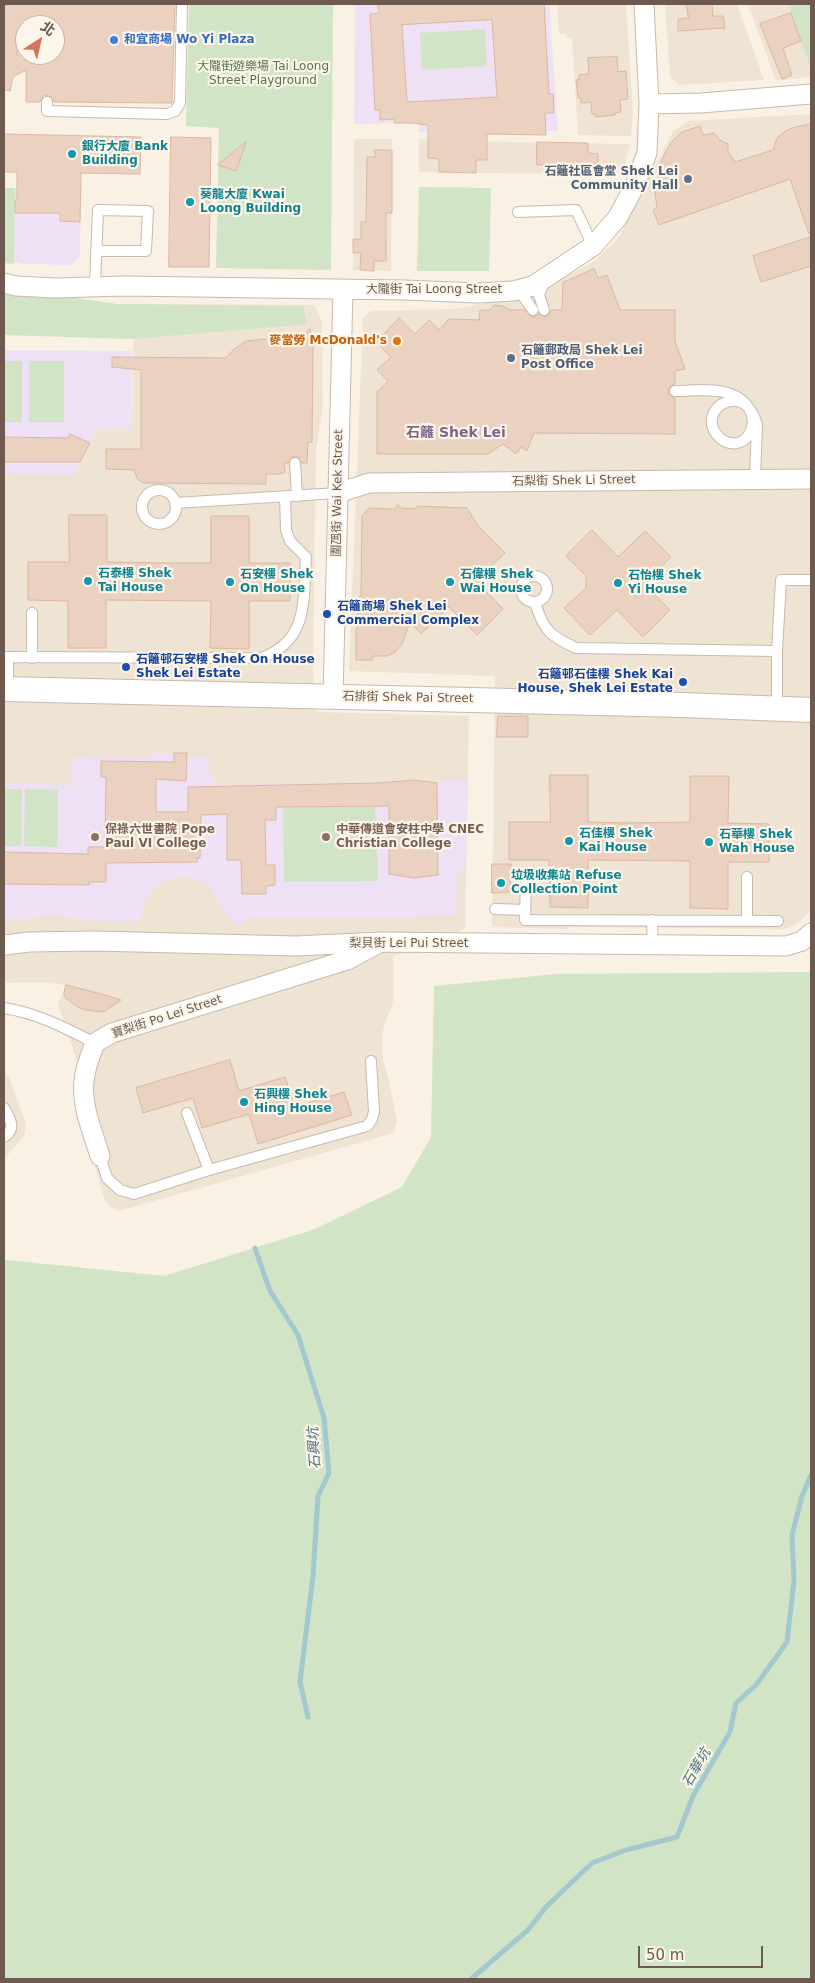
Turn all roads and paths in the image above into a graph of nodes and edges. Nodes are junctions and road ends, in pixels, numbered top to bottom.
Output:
1 (182, 4) edge
2 (644, 4) edge
3 (811, 94) edge
4 (47, 102) dead end
5 (649, 104) junction
6 (518, 212) dead end
7 (593, 246) junction
8 (96, 251) junction
9 (544, 280) junction
10 (4, 283) edge
11 (95, 286) junction
12 (343, 290) junction
13 (513, 291) junction
14 (533, 310) dead end
15 (544, 310) dead end
16 (675, 391) dead end
17 (295, 463) dead end
18 (755, 471) junction
19 (811, 479) edge
20 (338, 493) junction
21 (285, 496) junction
22 (297, 496) junction
23 (175, 502) dead end
24 (811, 580) edge
25 (535, 602) dead end
26 (32, 613) dead end
27 (777, 651) junction
28 (6, 657) edge
29 (32, 658) junction
30 (6, 689) edge
31 (333, 696) junction
32 (777, 707) junction
33 (811, 710) edge
34 (526, 875) dead end
35 (747, 877) dead end
36 (495, 909) dead end
37 (525, 910) junction
38 (652, 920) junction
39 (747, 920) junction
40 (778, 921) dead end
41 (811, 933) edge
42 (380, 942) junction
43 (4, 945) edge
44 (653, 945) junction
45 (296, 946) junction
46 (295, 976) junction
47 (4, 1008) edge
48 (95, 1043) junction
49 (371, 1061) dead end
50 (4, 1108) edge
51 (187, 1113) dead end
52 (4, 1137) edge
53 (100, 1156) joint
54 (209, 1170) junction

1 - 4 lane
2 - 5 street, 大隴街 Tai Loong Street
3 - 5 street
5 - 7 street, 大隴街 Tai Loong Street
6 - 7 lane
7 - 9 street, 大隴街 Tai Loong Street
8 - 8 lane
8 - 11 lane
9 - 13 street, 大隴街 Tai Loong Street
9 - 15 lane
10 - 11 street, 大隴街 Tai Loong Street
11 - 12 street, 大隴街 Tai Loong Street
12 - 13 street, 大隴街 Tai Loong Street
12 - 20 street, 圍乪街 Wai Kek Street
13 - 14 lane
16 - 18 lane
17 - 22 lane
18 - 19 street, 石梨街 Shek Li Street
18 - 20 street, 石梨街 Shek Li Street
20 - 22 lane
20 - 31 street, 圍乪街 Wai Kek Street
21 - 22 lane
21 - 23 lane
21 - 29 lane
24 - 27 lane
25 - 27 lane
26 - 29 lane
27 - 32 lane
28 - 29 lane
28 - 30 lane
30 - 31 street, 石排街 Shek Pai Street
31 - 32 street, 石排街 Shek Pai Street
32 - 33 street, 石排街 Shek Pai Street
34 - 37 lane
35 - 39 lane
36 - 37 lane
37 - 38 lane
38 - 39 lane
38 - 44 lane
39 - 40 lane
41 - 44 street, 梨貝街 Lei Pui Street
42 - 44 street, 梨貝街 Lei Pui Street
42 - 45 street, 梨貝街 Lei Pui Street
42 - 46 street, 寶梨街 Po Lei Street
43 - 45 street, 梨貝街 Lei Pui Street
45 - 46 street
46 - 48 street, 寶梨街 Po Lei Street
47 - 48 lane
48 - 53 street
49 - 54 lane
50 - 52 lane
51 - 54 lane
53 - 54 lane

